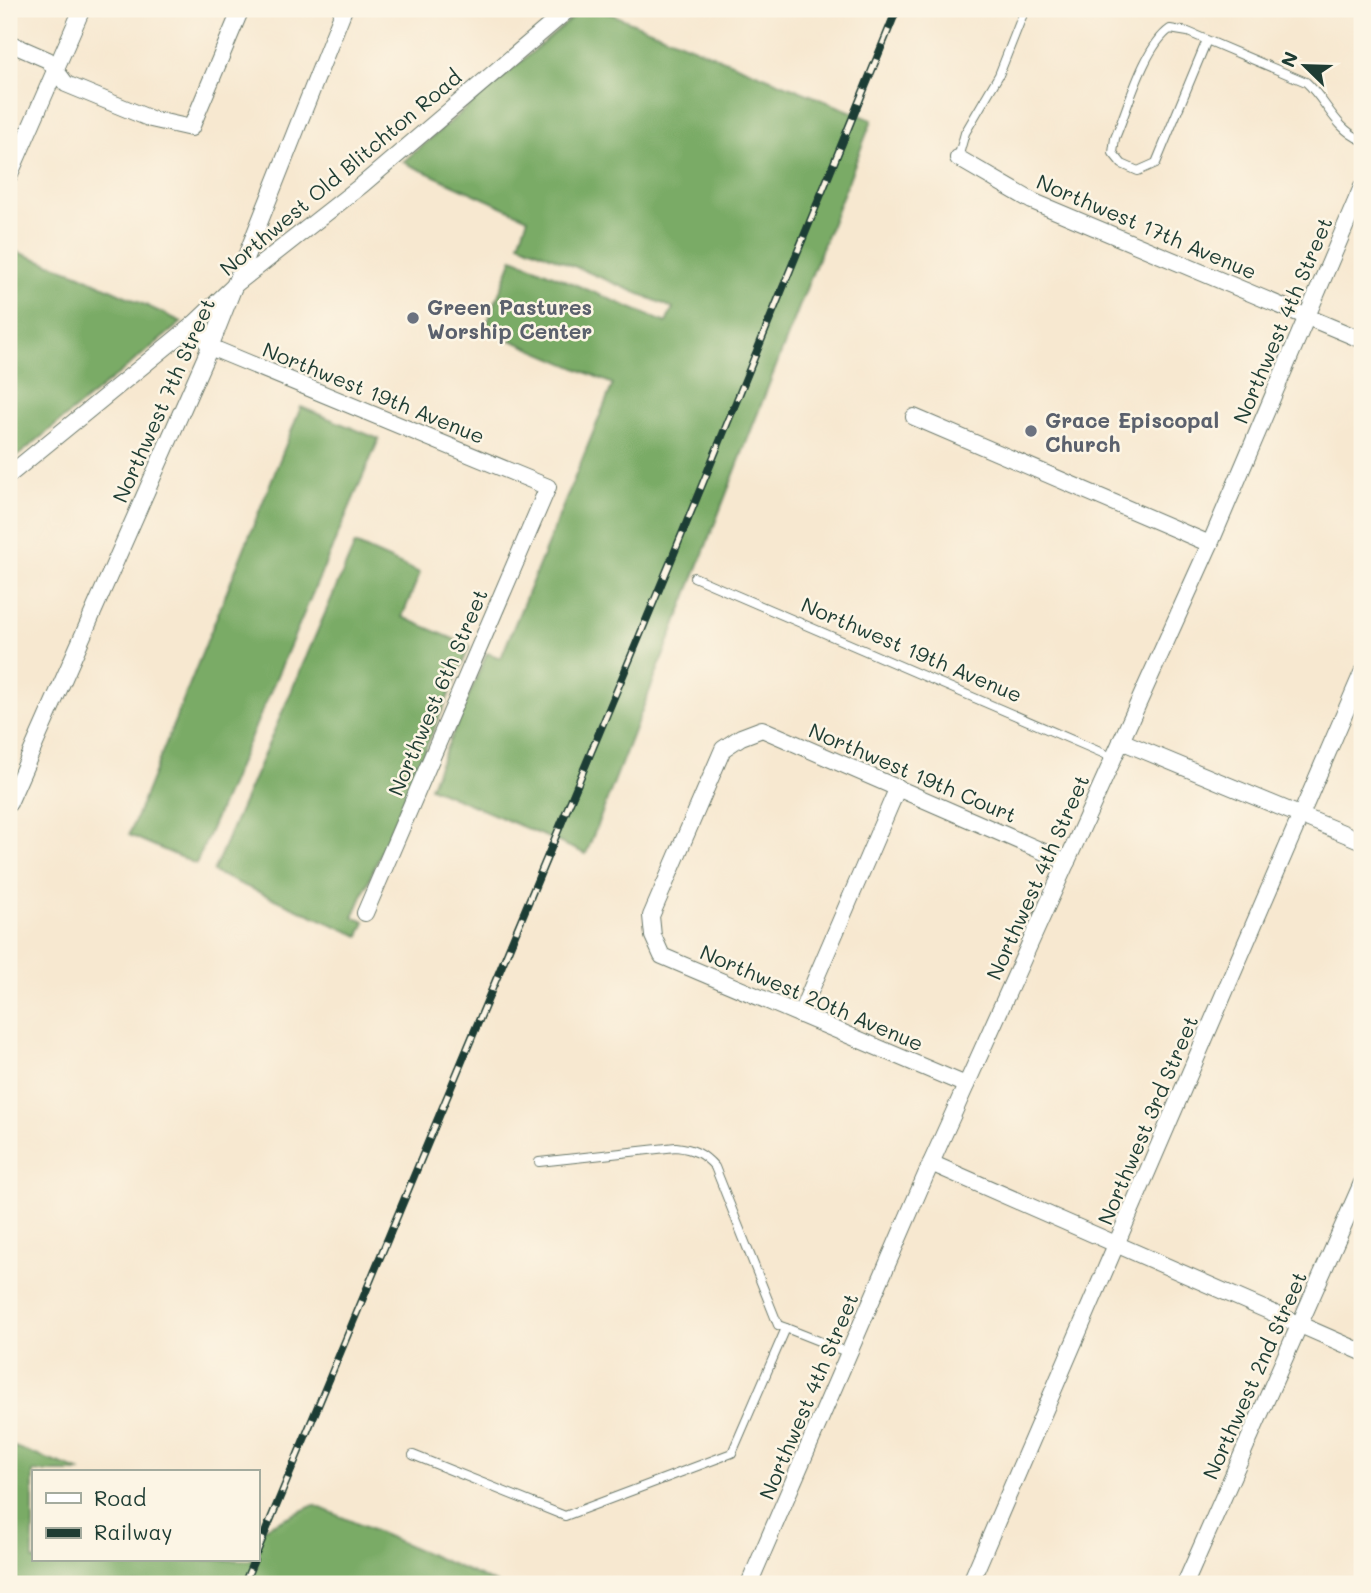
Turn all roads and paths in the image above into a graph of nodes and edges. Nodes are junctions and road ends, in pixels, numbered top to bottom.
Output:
1 (82, 9) edge
2 (241, 9) edge
3 (344, 9) edge
4 (569, 9) edge
5 (1025, 9) edge
6 (1208, 40) junction
7 (9, 43) edge
8 (56, 69) junction
9 (1362, 140) edge
10 (958, 158) joint
11 (9, 176) edge
12 (1362, 187) edge
13 (236, 284) junction
14 (1306, 316) junction
15 (194, 324) junction
16 (1362, 340) edge
17 (210, 347) junction
18 (914, 417) dead end
19 (9, 475) edge
20 (548, 486) joint
21 (1210, 544) junction
22 (694, 578) dead end
23 (1362, 673) edge
24 (1121, 741) junction
25 (1114, 758) junction
26 (898, 787) junction
27 (9, 803) edge
28 (1301, 815) junction
29 (1362, 841) edge
30 (1067, 862) junction
31 (365, 913) dead end
32 (653, 936) joint
33 (800, 1015) junction
34 (966, 1085) junction
35 (539, 1162) dead end
36 (932, 1163) junction
37 (1362, 1183) edge
38 (1116, 1244) junction
39 (1300, 1325) junction
40 (786, 1328) junction
41 (1362, 1352) edge
42 (849, 1353) junction
43 (413, 1455) dead end
44 (749, 1584) edge
45 (970, 1584) edge
46 (1185, 1584) edge

1 - 8 street
2 - 8 street
3 - 13 street, Northwest 7th Street
4 - 13 street, Northwest Old Blitchton Road
5 - 10 lane
6 - 6 lane
6 - 9 lane
7 - 8 street
8 - 11 street
10 - 14 street, Northwest 17th Avenue
12 - 14 street, Northwest 4th Street
13 - 15 street, Northwest Old Blitchton Road
13 - 17 street, Northwest 7th Street
14 - 16 street, Northwest 17th Avenue
14 - 21 street, Northwest 4th Street
15 - 17 street
15 - 19 street, Northwest Old Blitchton Road
17 - 20 street, Northwest 19th Avenue
17 - 27 street, Northwest 7th Street
18 - 21 street
20 - 31 street, Northwest 6th Street
21 - 24 street, Northwest 4th Street
22 - 25 lane, Northwest 19th Avenue
23 - 28 street, Northwest 3rd Street
24 - 25 street, Northwest 4th Street
24 - 28 street
25 - 30 street, Northwest 4th Street
26 - 30 street, Northwest 19th Court
26 - 32 street, Northwest 19th Court
26 - 33 street
28 - 29 street
28 - 38 street, Northwest 3rd Street
30 - 34 street, Northwest 4th Street
32 - 33 street, Northwest 20th Avenue
33 - 34 street, Northwest 20th Avenue
34 - 36 street, Northwest 4th Street
35 - 40 lane
36 - 38 street
36 - 42 street, Northwest 4th Street
37 - 39 street, Northwest 2nd Street
38 - 39 street
38 - 45 street, Northwest 3rd Street
39 - 41 street
39 - 46 street, Northwest 2nd Street
40 - 42 lane
40 - 43 lane
42 - 44 street, Northwest 4th Street

